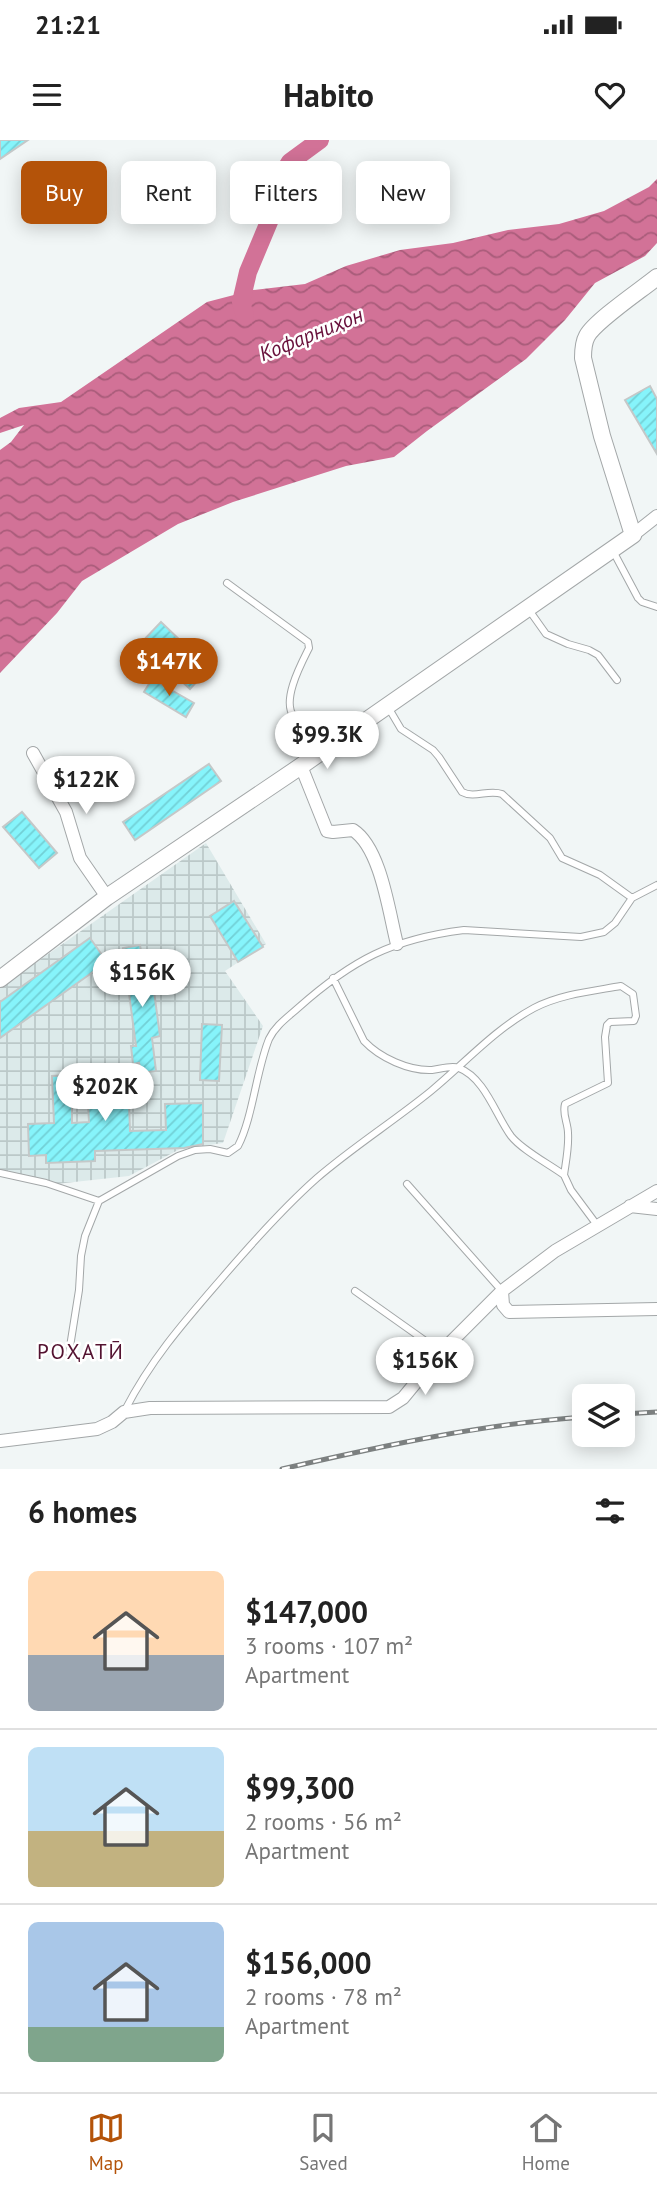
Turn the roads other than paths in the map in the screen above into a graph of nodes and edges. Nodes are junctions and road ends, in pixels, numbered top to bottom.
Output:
1 (657, 277) edge
2 (657, 516) edge
3 (633, 535) junction
4 (612, 550) junction
5 (228, 583) dead end
6 (657, 607) edge
7 (528, 608) junction
8 (617, 680) dead end
9 (387, 706) junction
10 (328, 747) junction
11 (33, 753) dead end
12 (301, 766) junction
13 (657, 886) edge
14 (107, 897) junction
15 (632, 898) junction
16 (397, 944) junction
17 (333, 978) junction
18 (0, 979) edge
19 (457, 1067) junction
20 (0, 1173) edge
21 (564, 1175) junction
22 (407, 1184) dead end
23 (657, 1191) edge
24 (99, 1201) junction
25 (630, 1206) junction
26 (657, 1209) edge
27 (597, 1224) junction
28 (355, 1291) dead end
29 (502, 1291) junction
30 (657, 1309) edge
31 (441, 1352) junction
32 (69, 1353) dead end
33 (124, 1412) junction
34 (0, 1441) edge

1 - 3 street
2 - 3 street
3 - 4 street
4 - 6 lane
4 - 7 street
5 - 10 lane
7 - 8 lane
7 - 9 street
9 - 10 street
9 - 15 lane
10 - 12 street
11 - 14 street
12 - 14 street
12 - 16 street
13 - 15 lane
14 - 18 street
15 - 16 lane
16 - 17 lane
17 - 19 lane
17 - 24 lane
19 - 21 lane
19 - 21 lane
19 - 33 lane
20 - 24 lane
21 - 27 lane
22 - 29 lane
23 - 25 street
24 - 32 lane
25 - 26 street
25 - 27 street
27 - 29 street
28 - 31 lane
29 - 30 street
29 - 31 street
31 - 33 street
33 - 34 street

